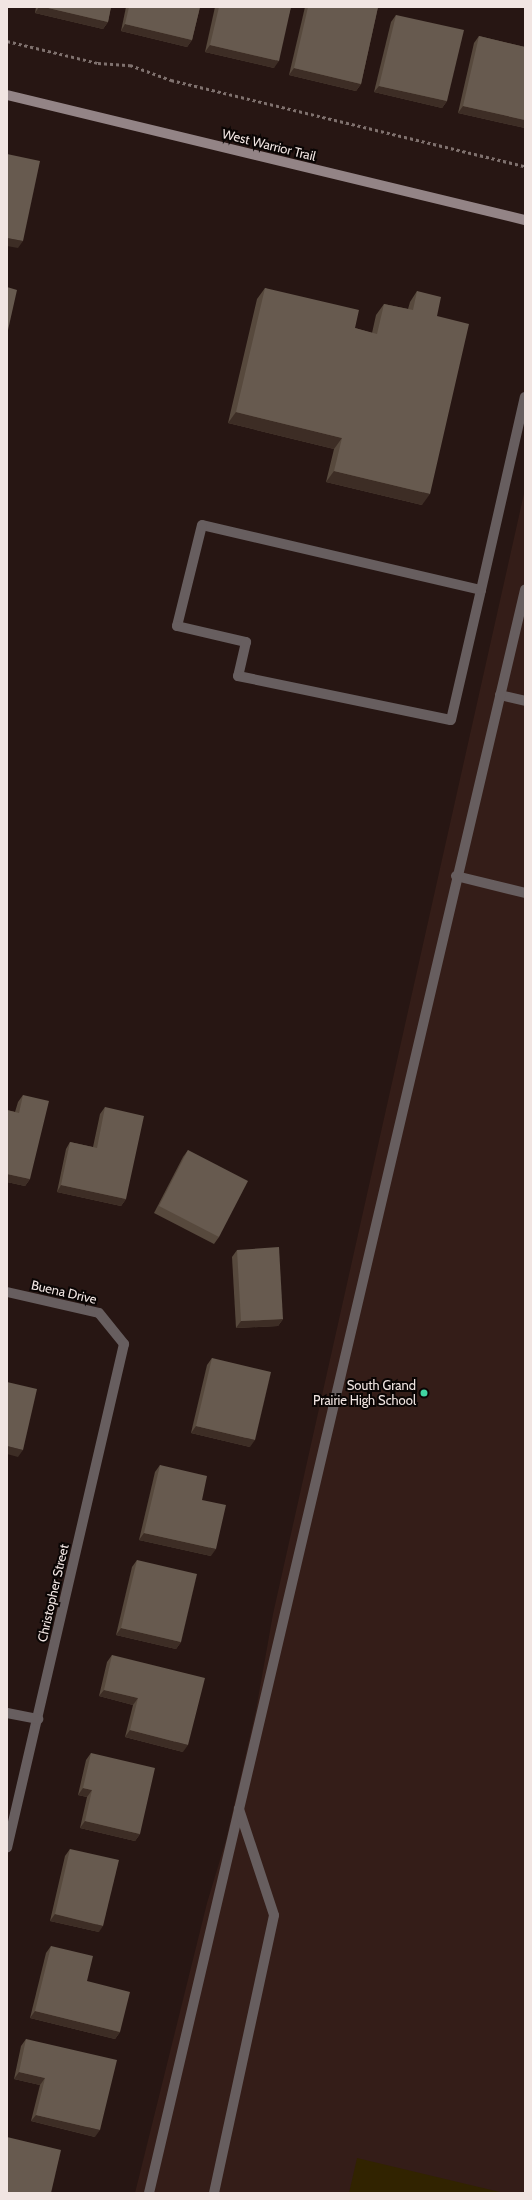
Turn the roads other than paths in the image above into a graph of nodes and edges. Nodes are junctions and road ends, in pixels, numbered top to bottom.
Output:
1 (7, 95) edge
2 (525, 220) edge
3 (525, 397) edge
4 (481, 590) junction
5 (525, 590) edge
6 (500, 695) junction
7 (525, 701) edge
8 (456, 876) junction
9 (525, 893) edge
10 (7, 1292) edge
11 (124, 1344) joint
12 (7, 1713) edge
13 (38, 1719) junction
14 (239, 1809) junction
15 (7, 1848) edge
16 (148, 2193) edge
17 (214, 2193) edge

1 - 2 main road, West Warrior Trail
3 - 4 street
4 - 4 street
5 - 6 street
6 - 7 street
6 - 8 street
8 - 9 street
8 - 14 street
10 - 11 street, Buena Drive
11 - 13 street, Christopher Street
12 - 13 street
13 - 15 street, Christopher Street
14 - 16 street
14 - 17 street

